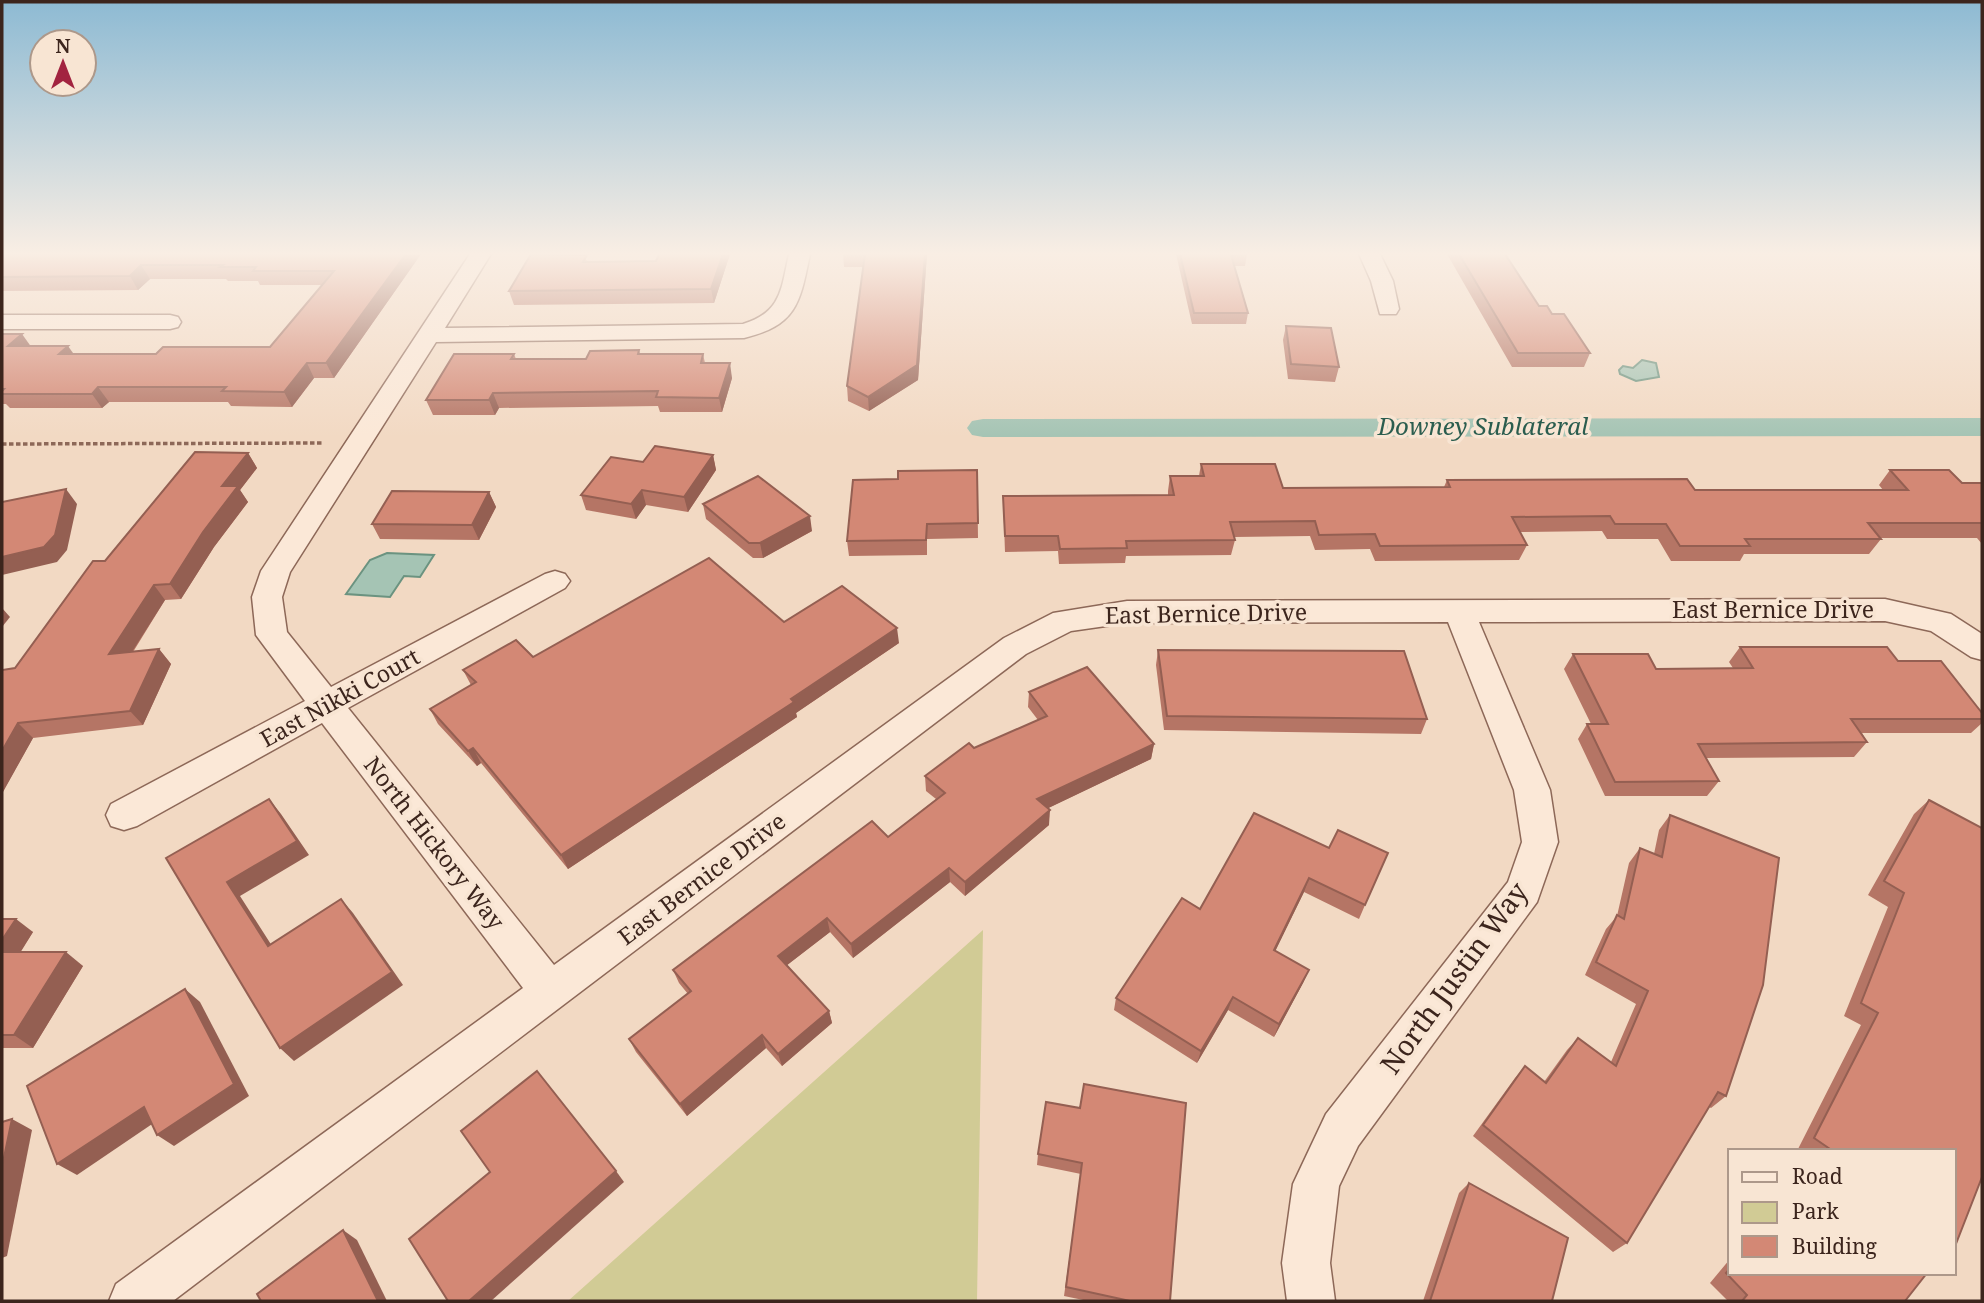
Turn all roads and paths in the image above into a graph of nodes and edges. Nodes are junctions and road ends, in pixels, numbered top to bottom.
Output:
1 (442, 315) edge
2 (780, 315) edge
3 (2, 322) edge
4 (170, 322) dead end
5 (429, 335) junction
6 (359, 442) junction
7 (2, 444) edge
8 (555, 581) dead end
9 (1459, 611) junction
10 (1982, 649) edge
11 (327, 705) junction
12 (124, 815) dead end
13 (550, 991) junction
14 (133, 1301) edge
15 (1311, 1301) edge

1 - 5 street, North Hickory Way
2 - 5 street
3 - 4 street
5 - 6 street, North Hickory Way
6 - 7 path
6 - 11 street, North Hickory Way
8 - 11 street, East Nikki Court
9 - 10 street, East Bernice Drive
9 - 13 street, East Bernice Drive
9 - 15 street, North Justin Way
11 - 12 street, East Nikki Court
11 - 13 street, North Hickory Way
13 - 14 street

